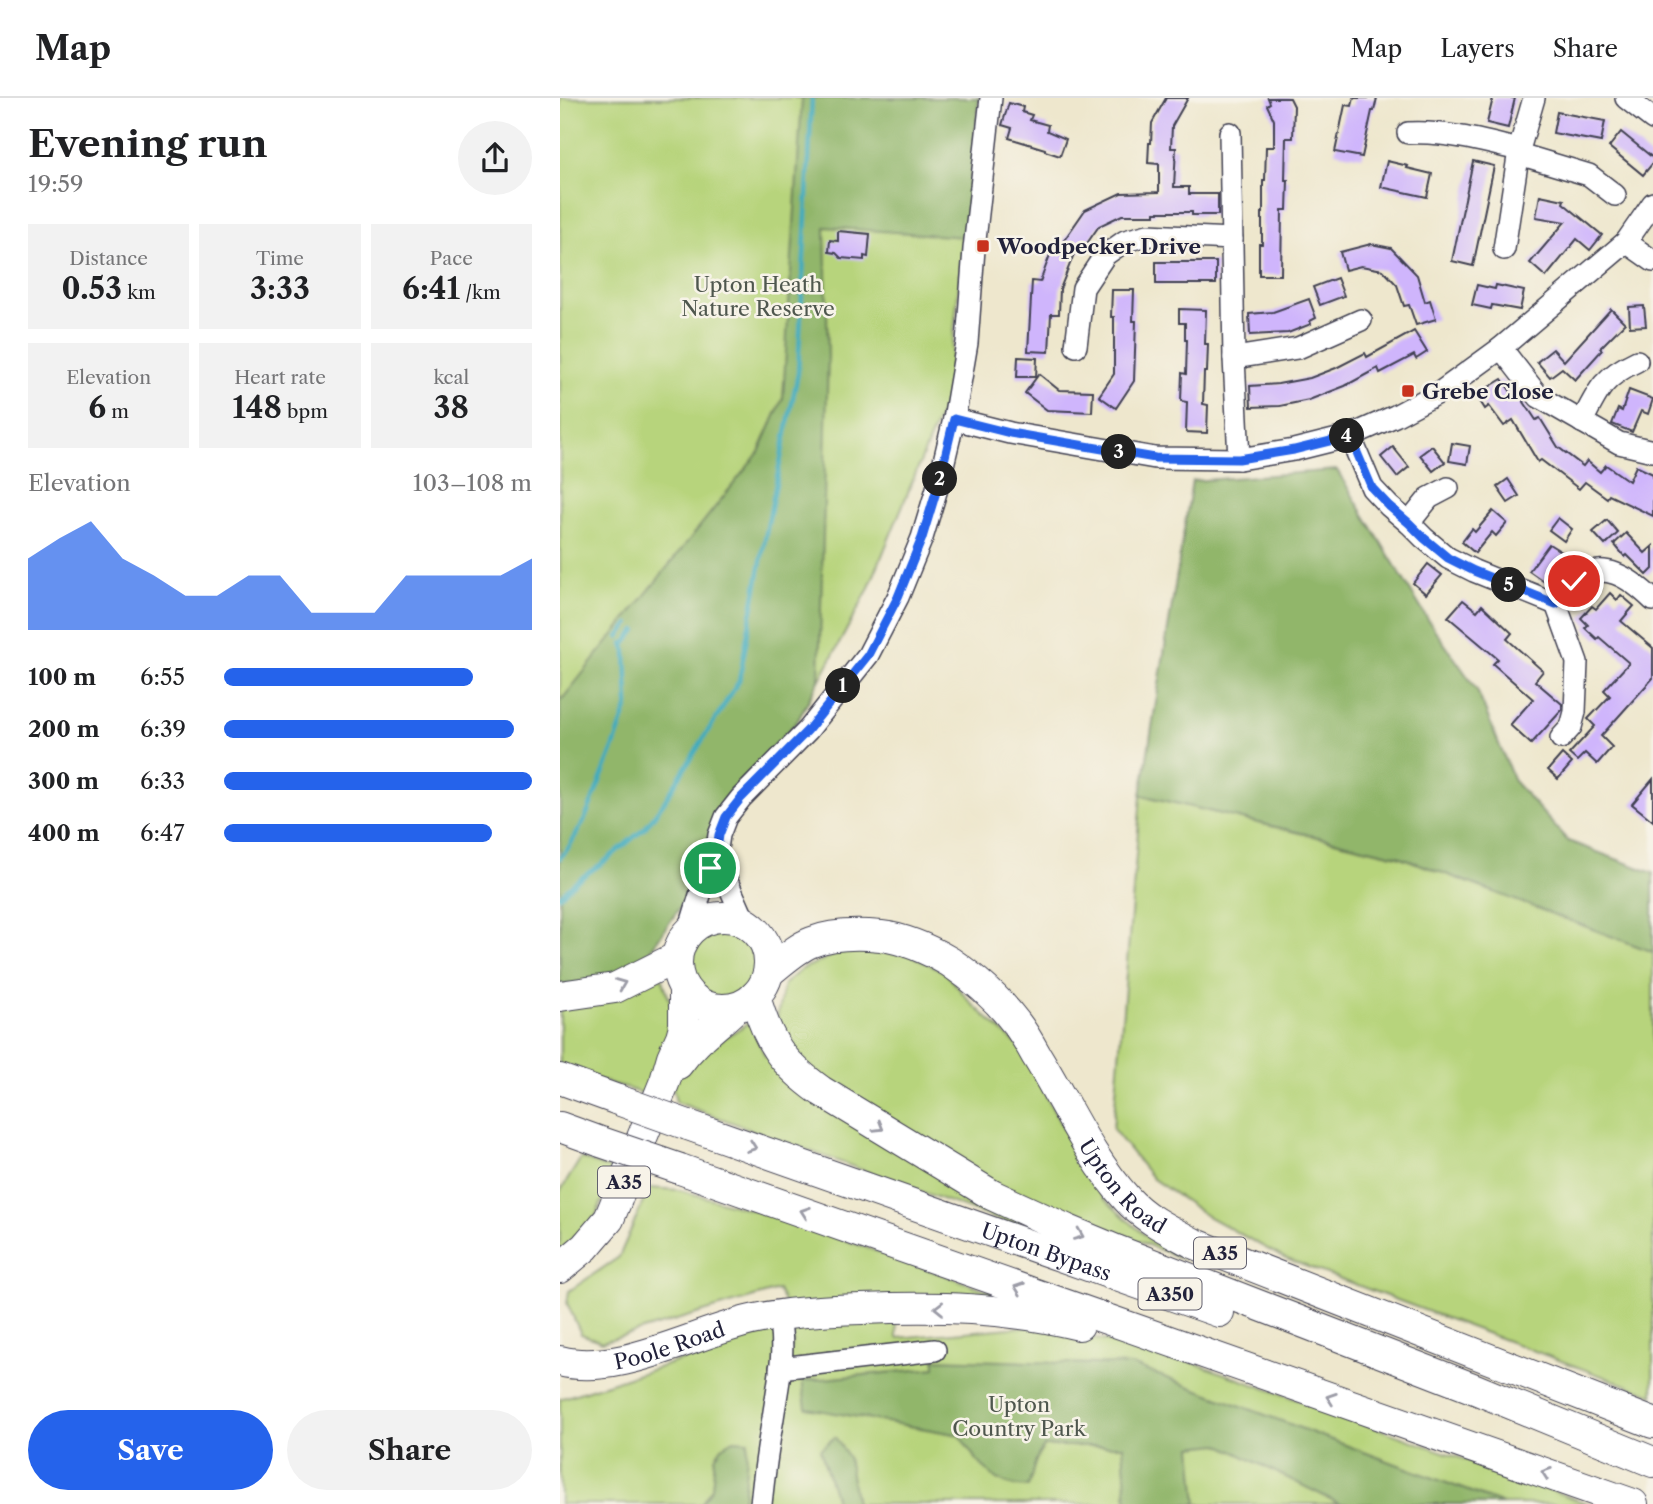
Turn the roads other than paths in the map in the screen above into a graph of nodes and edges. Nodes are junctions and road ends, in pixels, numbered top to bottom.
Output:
1 (991, 98) edge
2 (1534, 98) edge
3 (1626, 98) edge
4 (1653, 120) edge
5 (1230, 133) dead end
6 (1408, 133) dead end
7 (1519, 152) junction
8 (1615, 195) dead end
9 (1653, 204) edge
10 (1232, 239) junction
11 (1626, 242) junction
12 (1504, 249) dead end
13 (1653, 261) edge
14 (1361, 320) dead end
15 (1076, 346) dead end
16 (1501, 348) junction
17 (1234, 358) junction
18 (1637, 360) dead end
19 (954, 419) junction
20 (1582, 422) junction
21 (1350, 436) junction
22 (1653, 451) edge
23 (1239, 459) junction
24 (1448, 488) dead end
25 (1409, 523) junction
26 (1653, 600) edge
27 (1556, 604) junction
28 (1561, 738) dead end
29 (717, 849) junction
30 (746, 922) junction
31 (825, 938) junction
32 (683, 944) junction
33 (684, 988) junction
34 (560, 996) edge
35 (756, 1000) junction
36 (560, 1079) edge
37 (665, 1081) junction
38 (560, 1127) edge
39 (560, 1268) edge
40 (778, 1315) junction
41 (935, 1350) dead end
42 (1222, 1360) junction
43 (560, 1361) edge
44 (780, 1368) junction
45 (1653, 1423) edge
46 (1653, 1463) edge
47 (761, 1504) edge
48 (1633, 1504) edge

1 - 19 street
2 - 7 street
3 - 4 street
5 - 10 street
6 - 7 street
7 - 8 street
7 - 12 street
9 - 11 street
10 - 15 street
10 - 17 street
11 - 13 street
11 - 16 street
14 - 17 street
16 - 20 street
16 - 21 street
17 - 23 street
18 - 20 street
19 - 23 street
19 - 29 street
20 - 22 street
21 - 23 street
21 - 25 street
24 - 25 street
25 - 27 street
26 - 27 street
27 - 28 street
29 - 30 street
29 - 32 street
30 - 31 highway, Upton Road / A35
30 - 32 highway
30 - 35 highway
31 - 35 highway, Upton Road / A35
31 - 45 highway, Upton Road / A35
32 - 33 highway
34 -> 32 highway
33 - 35 highway
33 - 37 highway, A35
35 - 37 highway, A35
35 -> 46 highway, A350
36 -> 46 highway, Upton Bypass / A350, bridge
37 - 39 highway, A35
42 -> 38 highway, Upton Bypass / A350, bridge
42 -> 40 highway, A350
40 - 43 highway, Poole Road / A350
40 - 44 street
41 - 44 street
48 -> 42 highway, Upton Bypass / A350
44 - 47 street

